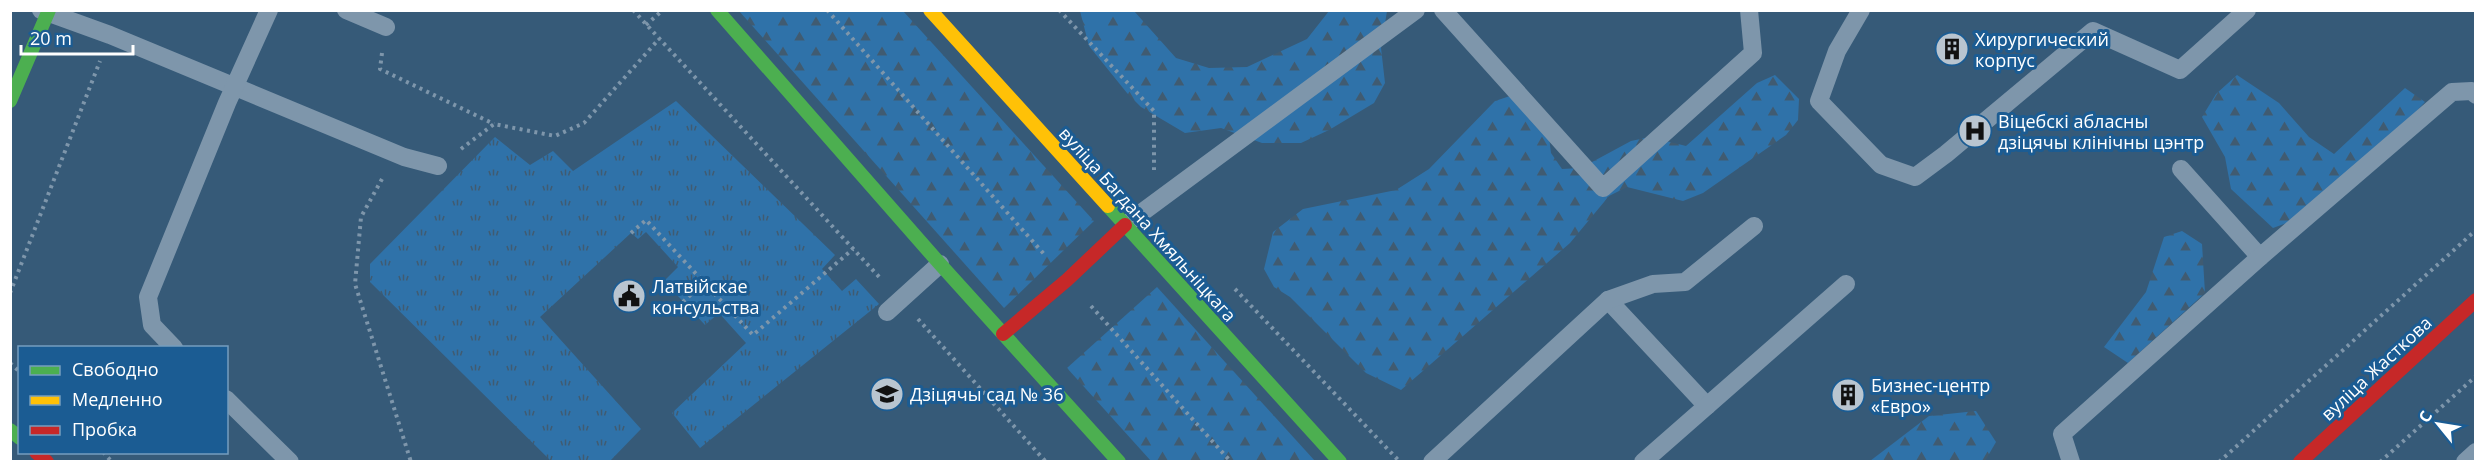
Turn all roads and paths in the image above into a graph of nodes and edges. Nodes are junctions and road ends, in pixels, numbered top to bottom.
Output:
1 (269, 10) edge
2 (346, 10) edge
3 (633, 10) edge
4 (663, 10) edge
5 (717, 10) edge
6 (826, 10) edge
7 (930, 10) edge
8 (1059, 10) edge
9 (1416, 10) edge
10 (1443, 10) edge
11 (1749, 10) edge
12 (1861, 10) edge
13 (2247, 10) edge
14 (46, 12) edge
15 (646, 25) junction
16 (386, 27) joint
17 (110, 35) junction
18 (660, 39) junction
19 (236, 88) junction
20 (2475, 95) edge
21 (10, 101) edge
22 (494, 124) junction
23 (438, 166) joint
24 (2181, 169) dead end
25 (383, 176) dead end
26 (1153, 202) junction
27 (1125, 225) junction
28 (1754, 226) dead end
29 (2475, 230) edge
30 (631, 233) dead end
31 (853, 249) junction
32 (2260, 257) junction
33 (940, 264) junction
34 (1067, 280) junction
35 (1227, 280) dead end
36 (704, 282) junction
37 (1846, 284) dead end
38 (10, 293) edge
39 (1608, 300) junction
40 (2475, 300) edge
41 (902, 301) junction
42 (683, 302) dead end
43 (887, 312) dead end
44 (1003, 334) junction
45 (172, 346) edge
46 (2475, 376) edge
47 (228, 401) edge
48 (1707, 406) junction
49 (2475, 452) edge
50 (2309, 459) edge
51 (2071, 461) edge
52 (290, 462) edge
53 (411, 462) edge
54 (1046, 462) edge
55 (1119, 462) edge
56 (1232, 462) edge
57 (1340, 462) edge
58 (1400, 462) edge
59 (1432, 462) edge
60 (1643, 462) edge
61 (2219, 462) edge
62 (2380, 462) edge
63 (2465, 462) edge

1 - 19 lane
2 - 16 lane
3 - 15 path
4 - 15 path
5 - 33 street
6 - 34 path
7 - 27 street, вуліца Багдана Хмяльніцкага
8 - 26 path
9 - 26 lane
10 - 11 lane
12 - 13 lane
14 - 17 lane
14 - 21 street
15 - 18 path
16 - 22 path
17 - 19 lane
17 - 38 path
18 - 22 path
18 - 31 path
19 - 23 lane
19 - 45 lane
20 - 32 lane
22 - 23 path
24 - 32 lane
25 - 53 path
26 - 27 lane
27 - 34 street
27 - 57 street, вуліца Багдана Хмяльніцкага
28 - 39 lane
29 - 61 path
30 - 36 path
31 - 36 path
31 - 41 path
32 - 51 lane
33 - 41 lane
33 - 44 street
34 - 44 street
34 - 56 path
35 - 58 path
36 - 42 path
37 - 48 lane
39 - 48 lane
39 - 59 lane
40 - 50 street, вуліца Жасткова
41 - 43 lane
41 - 54 path
44 - 55 street
46 - 62 path
47 - 52 lane
48 - 60 lane
49 - 63 lane

